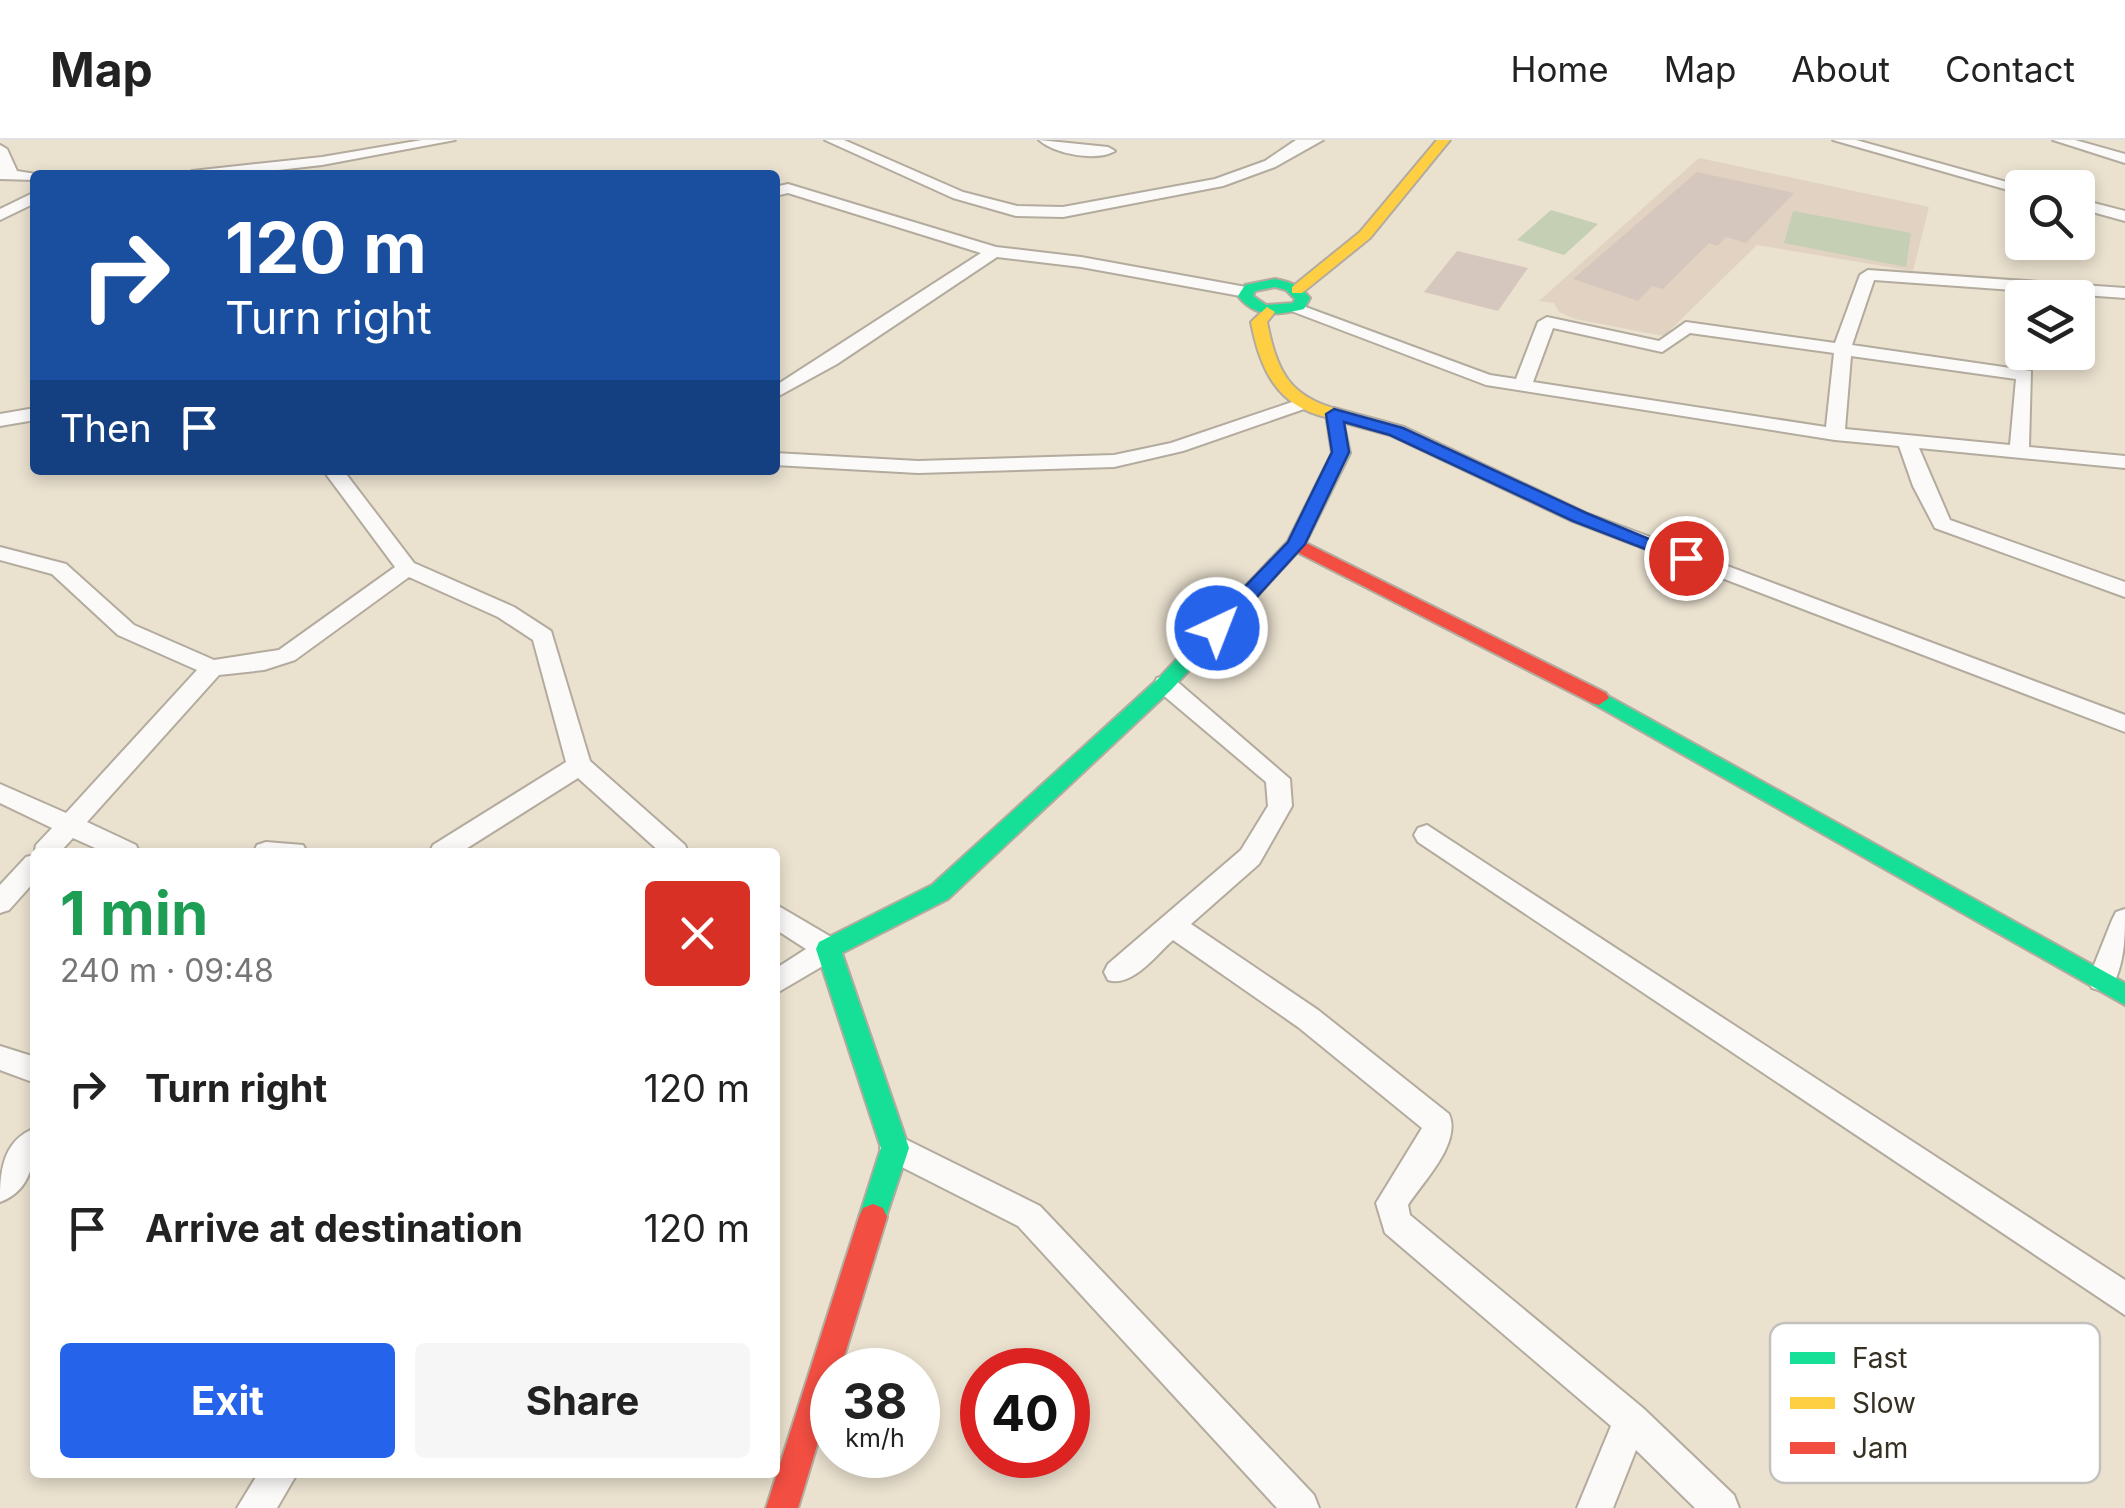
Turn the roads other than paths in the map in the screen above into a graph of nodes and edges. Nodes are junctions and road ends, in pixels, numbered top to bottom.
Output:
1 (448, 140) edge
2 (832, 140) edge
3 (1046, 140) edge
4 (1307, 140) edge
5 (1417, 140) edge
6 (1444, 140) edge
7 (1840, 140) edge
8 (2060, 140) edge
9 (0, 149) edge
10 (1108, 152) dead end
11 (2125, 159) edge
12 (238, 170) edge
13 (6, 175) edge
14 (2005, 185) edge
15 (780, 190) edge
16 (30, 199) edge
17 (2095, 208) edge
18 (0, 214) edge
19 (2125, 216) edge
20 (994, 252) junction
21 (1246, 292) junction
22 (2125, 293) edge
23 (1289, 294) junction
24 (1267, 312) junction
25 (1843, 346) junction
26 (1522, 386) junction
27 (780, 390) edge
28 (1300, 404) junction
29 (1334, 414) junction
30 (30, 415) edge
31 (0, 420) edge
32 (1835, 434) junction
33 (1906, 438) junction
34 (2019, 449) junction
35 (780, 459) edge
36 (2125, 462) edge
37 (338, 475) edge
38 (1296, 544) junction
39 (0, 553) edge
40 (406, 568) junction
41 (2125, 590) edge
42 (212, 668) junction
43 (1165, 684) junction
44 (2125, 724) edge
45 (579, 765) junction
46 (0, 794) edge
47 (68, 826) junction
48 (1427, 835) dead end
49 (49, 848) edge
50 (117, 848) edge
51 (448, 848) edge
52 (672, 848) edge
53 (30, 870) edge
54 (0, 903) edge
55 (780, 918) edge
56 (2125, 920) edge
57 (1172, 924) junction
58 (828, 948) junction
59 (1118, 972) dead end
60 (780, 980) edge
61 (2114, 988) edge
62 (0, 1058) edge
63 (30, 1068) edge
64 (895, 1148) junction
65 (30, 1149) edge
66 (0, 1188) edge
67 (2125, 1299) edge
68 (1631, 1420) junction
69 (277, 1478) edge
70 (256, 1508) edge
71 (782, 1508) edge
72 (1301, 1508) edge
73 (1596, 1508) edge
74 (1721, 1508) edge

1 - 12 street
2 - 4 street
3 - 10 street
5 - 23 street
6 - 23 street
7 - 14 street
8 - 11 street
9 - 13 street
15 - 20 street
16 - 18 street
17 - 19 street
20 - 21 street
20 - 27 street
21 - 23 street
21 - 24 street
22 - 25 street
23 - 24 street
23 - 26 street
24 - 28 street
25 - 26 street
25 - 32 street
25 - 34 street
26 - 32 street
28 - 29 street
28 - 35 street
29 - 38 street
29 - 44 street
30 - 31 street
32 - 33 street
33 - 34 street
33 - 41 street
34 - 36 street
37 - 40 street
38 - 43 street
38 - 61 street
39 - 42 street
40 - 42 street
40 - 45 street
42 - 47 street
43 - 57 street
43 - 58 street
45 - 51 street
45 - 52 street
46 - 47 street
47 - 49 street
47 - 50 street
48 - 67 street
53 - 54 street
55 - 58 street
56 - 61 street
57 - 59 street
57 - 68 street
58 - 60 street
58 - 64 street
62 - 63 street
64 - 71 street
64 - 72 street
65 - 66 street
68 - 73 street
68 - 74 street
69 - 70 street

